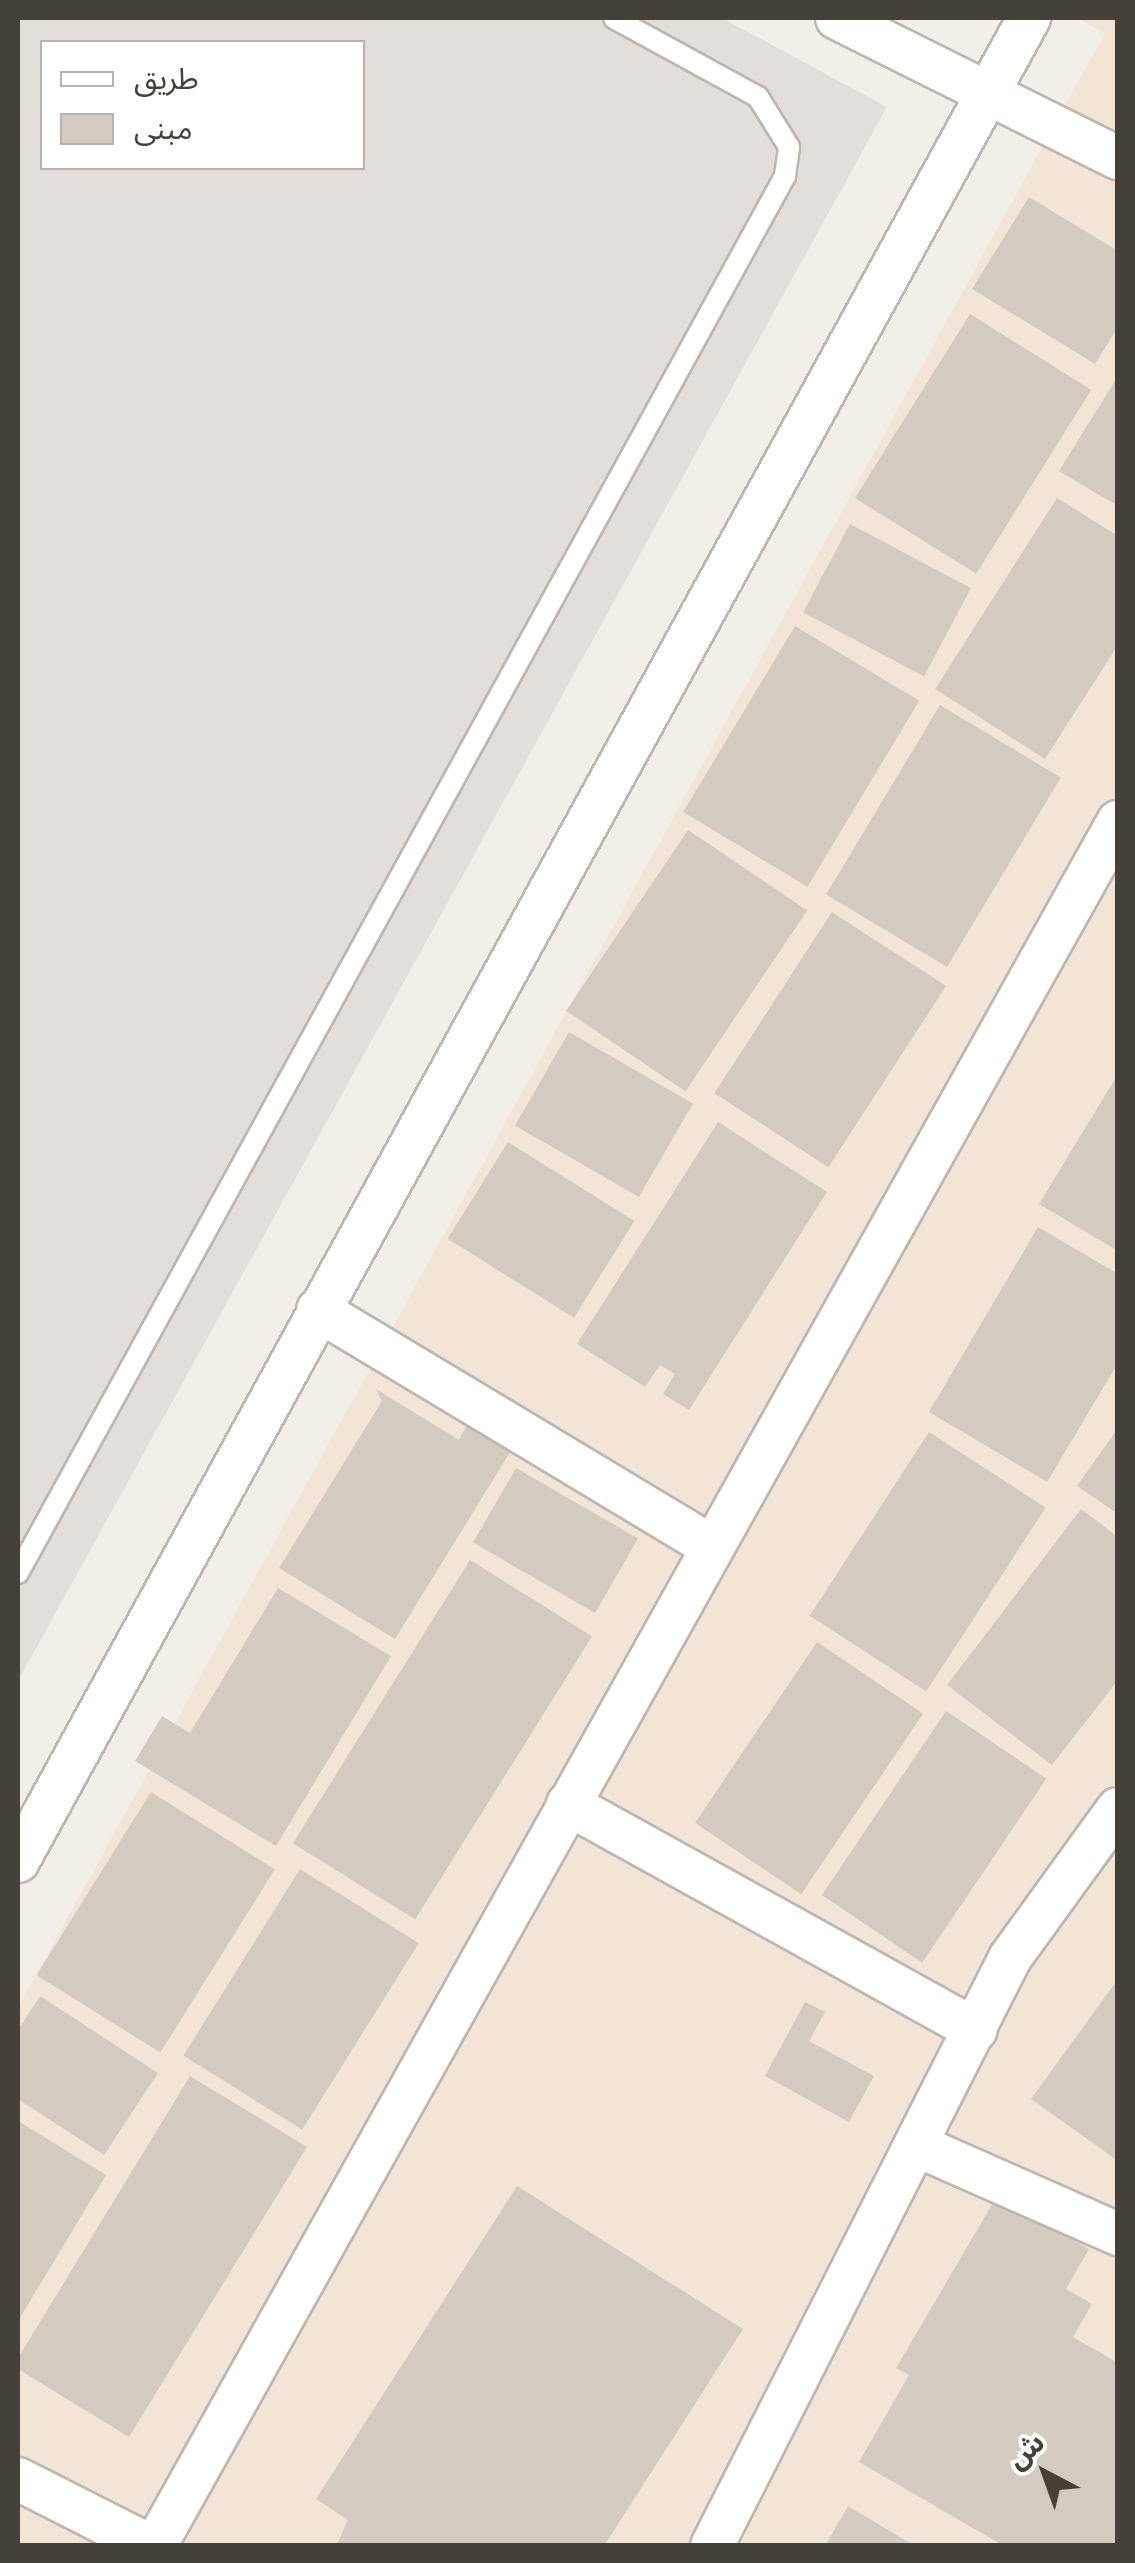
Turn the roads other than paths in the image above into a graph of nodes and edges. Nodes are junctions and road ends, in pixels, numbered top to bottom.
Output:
1 (614, 18) edge
2 (837, 18) edge
3 (1029, 18) edge
4 (985, 95) junction
5 (1118, 158) edge
6 (1118, 822) edge
7 (318, 1310) junction
8 (712, 1547) junction
9 (18, 1573) edge
10 (568, 1804) junction
11 (1118, 1809) edge
12 (18, 1861) edge
13 (974, 2030) junction
14 (916, 2145) junction
15 (1118, 2234) edge
16 (18, 2479) edge
17 (153, 2546) edge
18 (712, 2546) edge

1 - 9 lane
2 - 4 street
3 - 4 street
4 - 5 street
4 - 7 street
6 - 8 street
7 - 8 street
7 - 12 street
8 - 10 street
10 - 13 street
10 - 17 street
11 - 13 street
13 - 14 street
14 - 15 street
14 - 18 street
16 - 17 street

